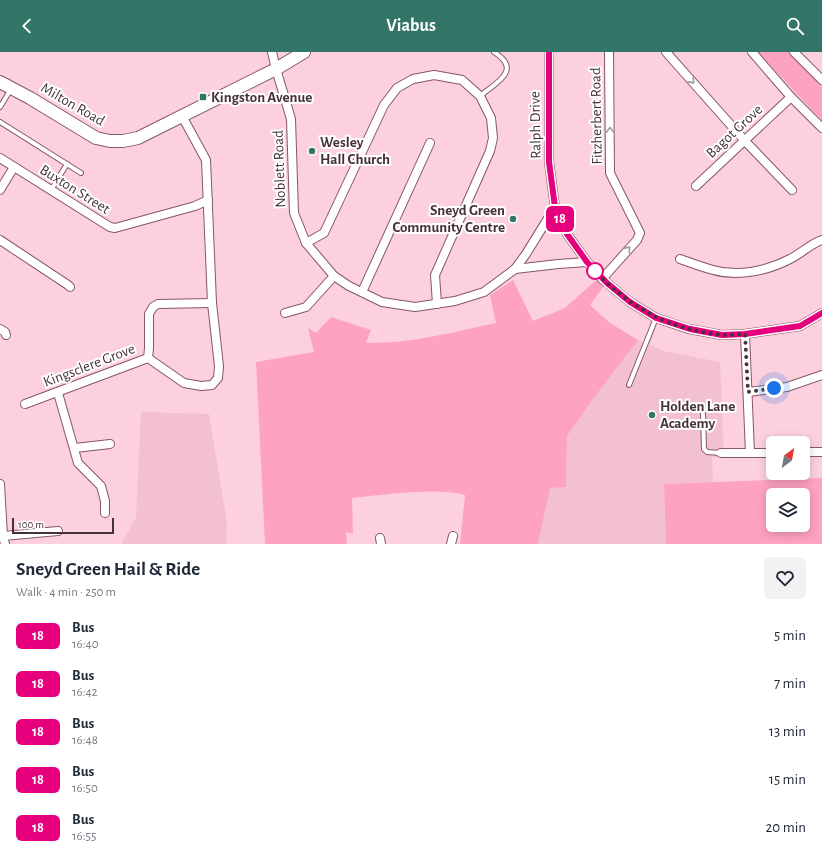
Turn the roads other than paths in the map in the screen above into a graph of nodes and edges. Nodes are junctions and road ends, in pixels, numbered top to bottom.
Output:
1 (272, 52) edge
2 (304, 52) edge
3 (494, 52) edge
4 (549, 52) edge
5 (609, 52) edge
6 (666, 52) edge
7 (752, 52) edge
8 (794, 52) edge
9 (276, 69) junction
10 (821, 78) edge
11 (0, 82) edge
12 (12, 88) junction
13 (480, 96) junction
14 (791, 97) junction
15 (0, 107) edge
16 (182, 116) junction
17 (0, 122) edge
18 (822, 128) edge
19 (745, 141) junction
20 (430, 143) dead end
21 (0, 158) edge
22 (67, 164) junction
23 (14, 168) junction
24 (81, 173) dead end
25 (696, 186) dead end
26 (0, 190) edge
27 (51, 190) junction
28 (792, 190) dead end
29 (208, 200) junction
30 (555, 207) junction
31 (0, 240) edge
32 (822, 240) edge
33 (306, 243) junction
34 (680, 259) dead end
35 (587, 262) junction
36 (515, 269) junction
37 (334, 276) junction
38 (602, 279) junction
39 (70, 287) dead end
40 (362, 292) junction
41 (212, 303) junction
42 (437, 304) junction
43 (285, 313) dead end
44 (822, 313) edge
45 (656, 318) junction
46 (0, 328) edge
47 (745, 334) junction
48 (6, 336) dead end
49 (148, 358) junction
50 (822, 375) edge
51 (629, 385) dead end
52 (748, 392) junction
53 (58, 393) junction
54 (25, 404) dead end
55 (703, 414) dead end
56 (110, 444) dead end
57 (75, 448) junction
58 (810, 452) edge
59 (822, 452) edge
60 (721, 453) joint
61 (750, 453) junction
62 (766, 453) edge
63 (0, 484) edge
64 (105, 513) dead end
65 (58, 531) dead end
66 (4, 540) edge

1 - 9 street, Noblett Road
2 - 9 street, Milton Road
3 - 13 lane
4 - 30 street, Ralph Drive
38 -> 5 street, Fitzherbert Road
6 -> 19 street
7 - 14 street
8 - 10 street
9 - 16 street, Milton Road
9 - 33 street, Noblett Road
11 - 12 street, Milton Road
12 - 15 lane
12 - 16 street, Milton Road
13 - 33 street
13 - 42 street
14 - 18 street
14 - 19 street, Bagot Grove
16 - 29 street
17 - 22 lane
19 - 25 street, Bagot Grove
19 - 28 street
20 - 40 street
21 - 23 street, Buxton Street
22 - 24 lane
22 - 27 lane
23 - 26 street
23 - 27 street, Buxton Street
27 - 29 street, Buxton Street
29 - 41 street
30 - 35 street, Ralph Drive
30 - 36 street, Noblett Road
31 - 39 street
32 - 34 street
33 - 37 street, Noblett Road
35 - 36 street, Noblett Road
35 - 38 street, Ralph Drive
36 - 42 street, Noblett Road
37 - 40 street, Noblett Road
37 - 43 street
38 - 45 street, Ralph Drive
40 - 42 street, Noblett Road
41 - 49 street, Kingsclere Grove
41 - 49 street
44 - 47 street, Ralph Drive
45 - 47 street, Ralph Drive
45 - 51 lane
46 - 48 street
47 - 52 street
49 - 53 street, Kingsclere Grove
50 - 52 street
52 - 61 street
53 - 54 street, Kingsclere Grove
53 - 57 street
55 - 60 lane
56 - 57 street
57 - 64 street
58 - 59 street
60 - 61 street
61 - 62 street
63 - 66 street
65 - 66 street

